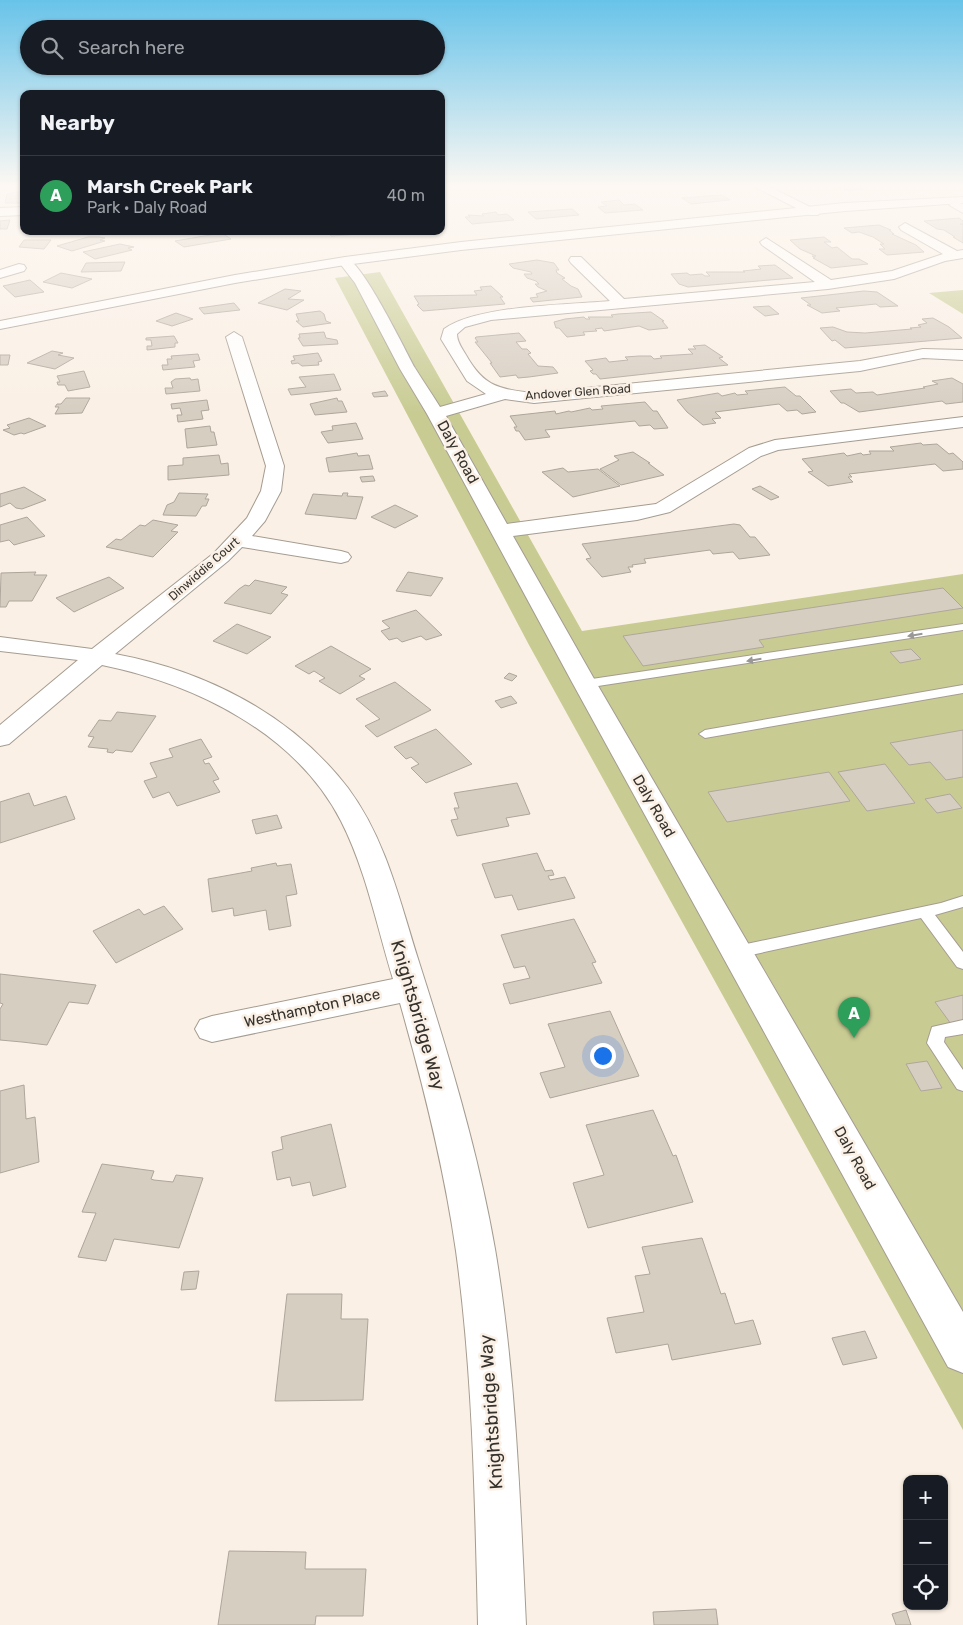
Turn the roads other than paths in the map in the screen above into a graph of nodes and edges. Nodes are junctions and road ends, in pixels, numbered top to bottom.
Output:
1 (345, 261) joint
2 (577, 261) edge
3 (793, 261) edge
4 (940, 261) edge
5 (19, 268) dead end
6 (0, 274) edge
7 (828, 285) junction
8 (620, 304) junction
9 (0, 325) edge
10 (234, 337) dead end
11 (963, 355) edge
12 (500, 395) junction
13 (436, 414) junction
14 (963, 422) edge
15 (502, 531) junction
16 (238, 540) junction
17 (341, 557) dead end
18 (963, 627) edge
19 (0, 644) edge
20 (100, 656) junction
21 (585, 684) junction
22 (963, 689) edge
23 (705, 734) dead end
24 (0, 738) edge
25 (963, 902) edge
26 (924, 912) junction
27 (737, 952) junction
28 (963, 962) edge
29 (412, 988) junction
30 (963, 1026) edge
31 (212, 1029) dead end
32 (963, 1084) edge
33 (963, 1352) edge
34 (502, 1625) edge

1 - 9 street
1 - 13 street, Daly Road
2 - 8 street
3 - 7 street
4 - 7 street, Andover Glen Road
5 - 6 street
7 - 8 street, Andover Glen Road
8 - 12 street, Andover Glen Road
10 - 16 street, Dinwiddie Court
11 - 12 street, Andover Glen Road
12 - 13 street
13 - 15 street, Daly Road
14 - 15 street
15 - 21 street, Daly Road
16 - 17 street
16 - 20 street, Dinwiddie Court
18 -> 21 lane
19 - 20 street, Knightsbridge Way
20 - 24 street, Dinwiddie Court
20 - 29 street, Knightsbridge Way
21 - 27 street, Daly Road
22 - 23 lane
25 - 26 lane
26 - 27 lane
26 - 28 lane
27 - 33 street, Daly Road
29 - 31 street, Westhampton Place
29 - 34 street, Knightsbridge Way
30 - 32 lane

